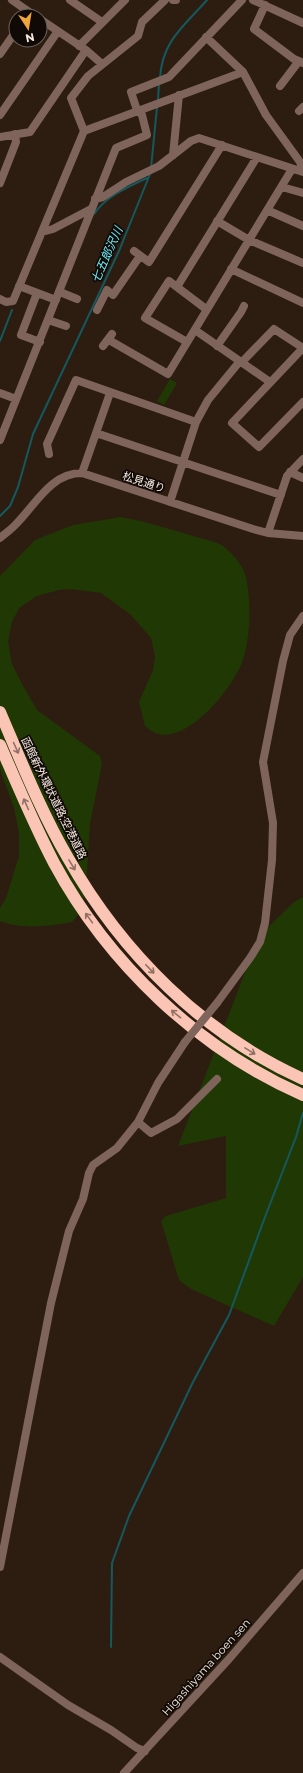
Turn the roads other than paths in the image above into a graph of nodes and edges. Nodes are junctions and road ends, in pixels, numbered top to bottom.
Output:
1 (12, 0) edge
2 (70, 0) edge
3 (125, 0) edge
4 (165, 0) edge
5 (242, 0) edge
6 (253, 0) edge
7 (265, 5) junction
8 (22, 8) edge
9 (102, 22) junction
10 (303, 23) edge
11 (48, 25) edge
12 (58, 32) junction
13 (206, 37) junction
14 (8, 42) edge
15 (82, 48) junction
16 (0, 54) edge
17 (301, 62) edge
18 (102, 64) junction
19 (243, 72) junction
20 (280, 86) dead end
21 (178, 96) junction
22 (138, 110) junction
23 (0, 115) edge
24 (84, 131) junction
25 (15, 134) junction
26 (0, 137) edge
27 (222, 145) junction
28 (173, 155) junction
29 (257, 157) junction
30 (292, 169) junction
31 (303, 171) edge
32 (0, 182) edge
33 (282, 187) junction
34 (303, 193) edge
35 (95, 199) junction
36 (91, 209) junction
37 (267, 210) junction
38 (217, 221) junction
39 (303, 226) edge
40 (42, 232) junction
41 (249, 240) junction
42 (303, 263) edge
43 (231, 268) junction
44 (19, 286) junction
45 (177, 287) junction
46 (60, 292) junction
47 (37, 293) junction
48 (0, 298) edge
49 (77, 299) dead end
50 (56, 300) junction
51 (303, 303) edge
52 (244, 306) dead end
53 (206, 309) junction
54 (97, 310) dead end
55 (48, 320) junction
56 (66, 326) dead end
57 (195, 330) junction
58 (108, 340) dead end
59 (40, 342) junction
60 (186, 342) junction
61 (217, 346) junction
62 (303, 349) edge
63 (241, 362) junction
64 (270, 382) junction
65 (0, 393) edge
66 (110, 393) junction
67 (16, 399) junction
68 (303, 402) edge
69 (196, 422) junction
70 (96, 433) junction
71 (0, 440) edge
72 (49, 454) dead end
73 (303, 459) edge
74 (183, 462) junction
75 (290, 472) junction
76 (82, 473) junction
77 (303, 478) edge
78 (281, 495) junction
79 (170, 502) junction
80 (268, 532) junction
81 (303, 536) edge
82 (0, 538) edge
83 (303, 616) edge
84 (0, 712) edge
85 (0, 745) edge
86 (217, 1079) dead end
87 (303, 1079) edge
88 (303, 1095) edge
89 (138, 1122) junction
90 (0, 1567) edge
91 (303, 1574) edge
92 (0, 1657) edge
93 (145, 1751) junction
94 (124, 1773) edge

1 - 8 street
2 - 9 street
3 - 9 street
4 - 18 street
5 - 13 street
6 - 7 street
7 - 10 street
7 - 17 street
9 - 15 street
11 - 12 street
12 - 15 street
12 - 23 street
13 - 19 street
13 - 22 street
14 - 16 street
15 - 18 street
15 - 25 street
17 - 20 street
18 - 24 street
19 - 21 street
19 - 31 street
21 - 22 street
21 - 28 street
22 - 24 street
22 - 35 street
24 - 40 street
25 - 26 street
25 - 32 street
27 - 28 street
27 - 29 street
27 - 54 street
28 - 35 street
29 - 30 street
29 - 38 street
30 - 31 street
30 - 33 street
33 - 34 street
33 - 37 street
35 - 36 street
36 - 40 street
36 - 46 street
37 - 39 street
37 - 41 street
38 - 41 street
38 - 45 street
40 - 44 street
41 - 42 street
41 - 43 street
43 - 51 street
43 - 53 street
44 - 47 street
44 - 48 street
45 - 53 street
45 - 60 street
46 - 49 street
46 - 50 street
47 - 50 street
47 - 59 street
50 - 55 street
52 - 61 street
53 - 57 street
55 - 56 street
55 - 59 street
57 - 60 street
57 - 61 street
58 - 60 street
59 - 67 street
61 - 63 street
62 - 63 street
62 - 64 street
63 - 64 street
63 - 69 street
64 - 68 street
65 - 67 street
66 - 69 street
66 - 70 street
66 - 72 street
67 - 71 street
69 - 74 street
70 - 74 street
70 - 76 street
73 - 75 street
74 - 78 street
74 - 79 street
75 - 77 street
75 - 78 street
76 - 79 street, 松見通り
76 - 82 street
78 - 80 street
79 - 80 street, 松見通り
80 - 81 street, 松見通り
83 - 89 street, bridge
84 -> 87 highway, 函館新外環状道路;空港道路
88 -> 85 highway
86 - 89 street
89 - 90 street
91 - 93 street, Higashiyama boen sen
92 - 93 street
93 - 94 street, Higashiyama boen sen

